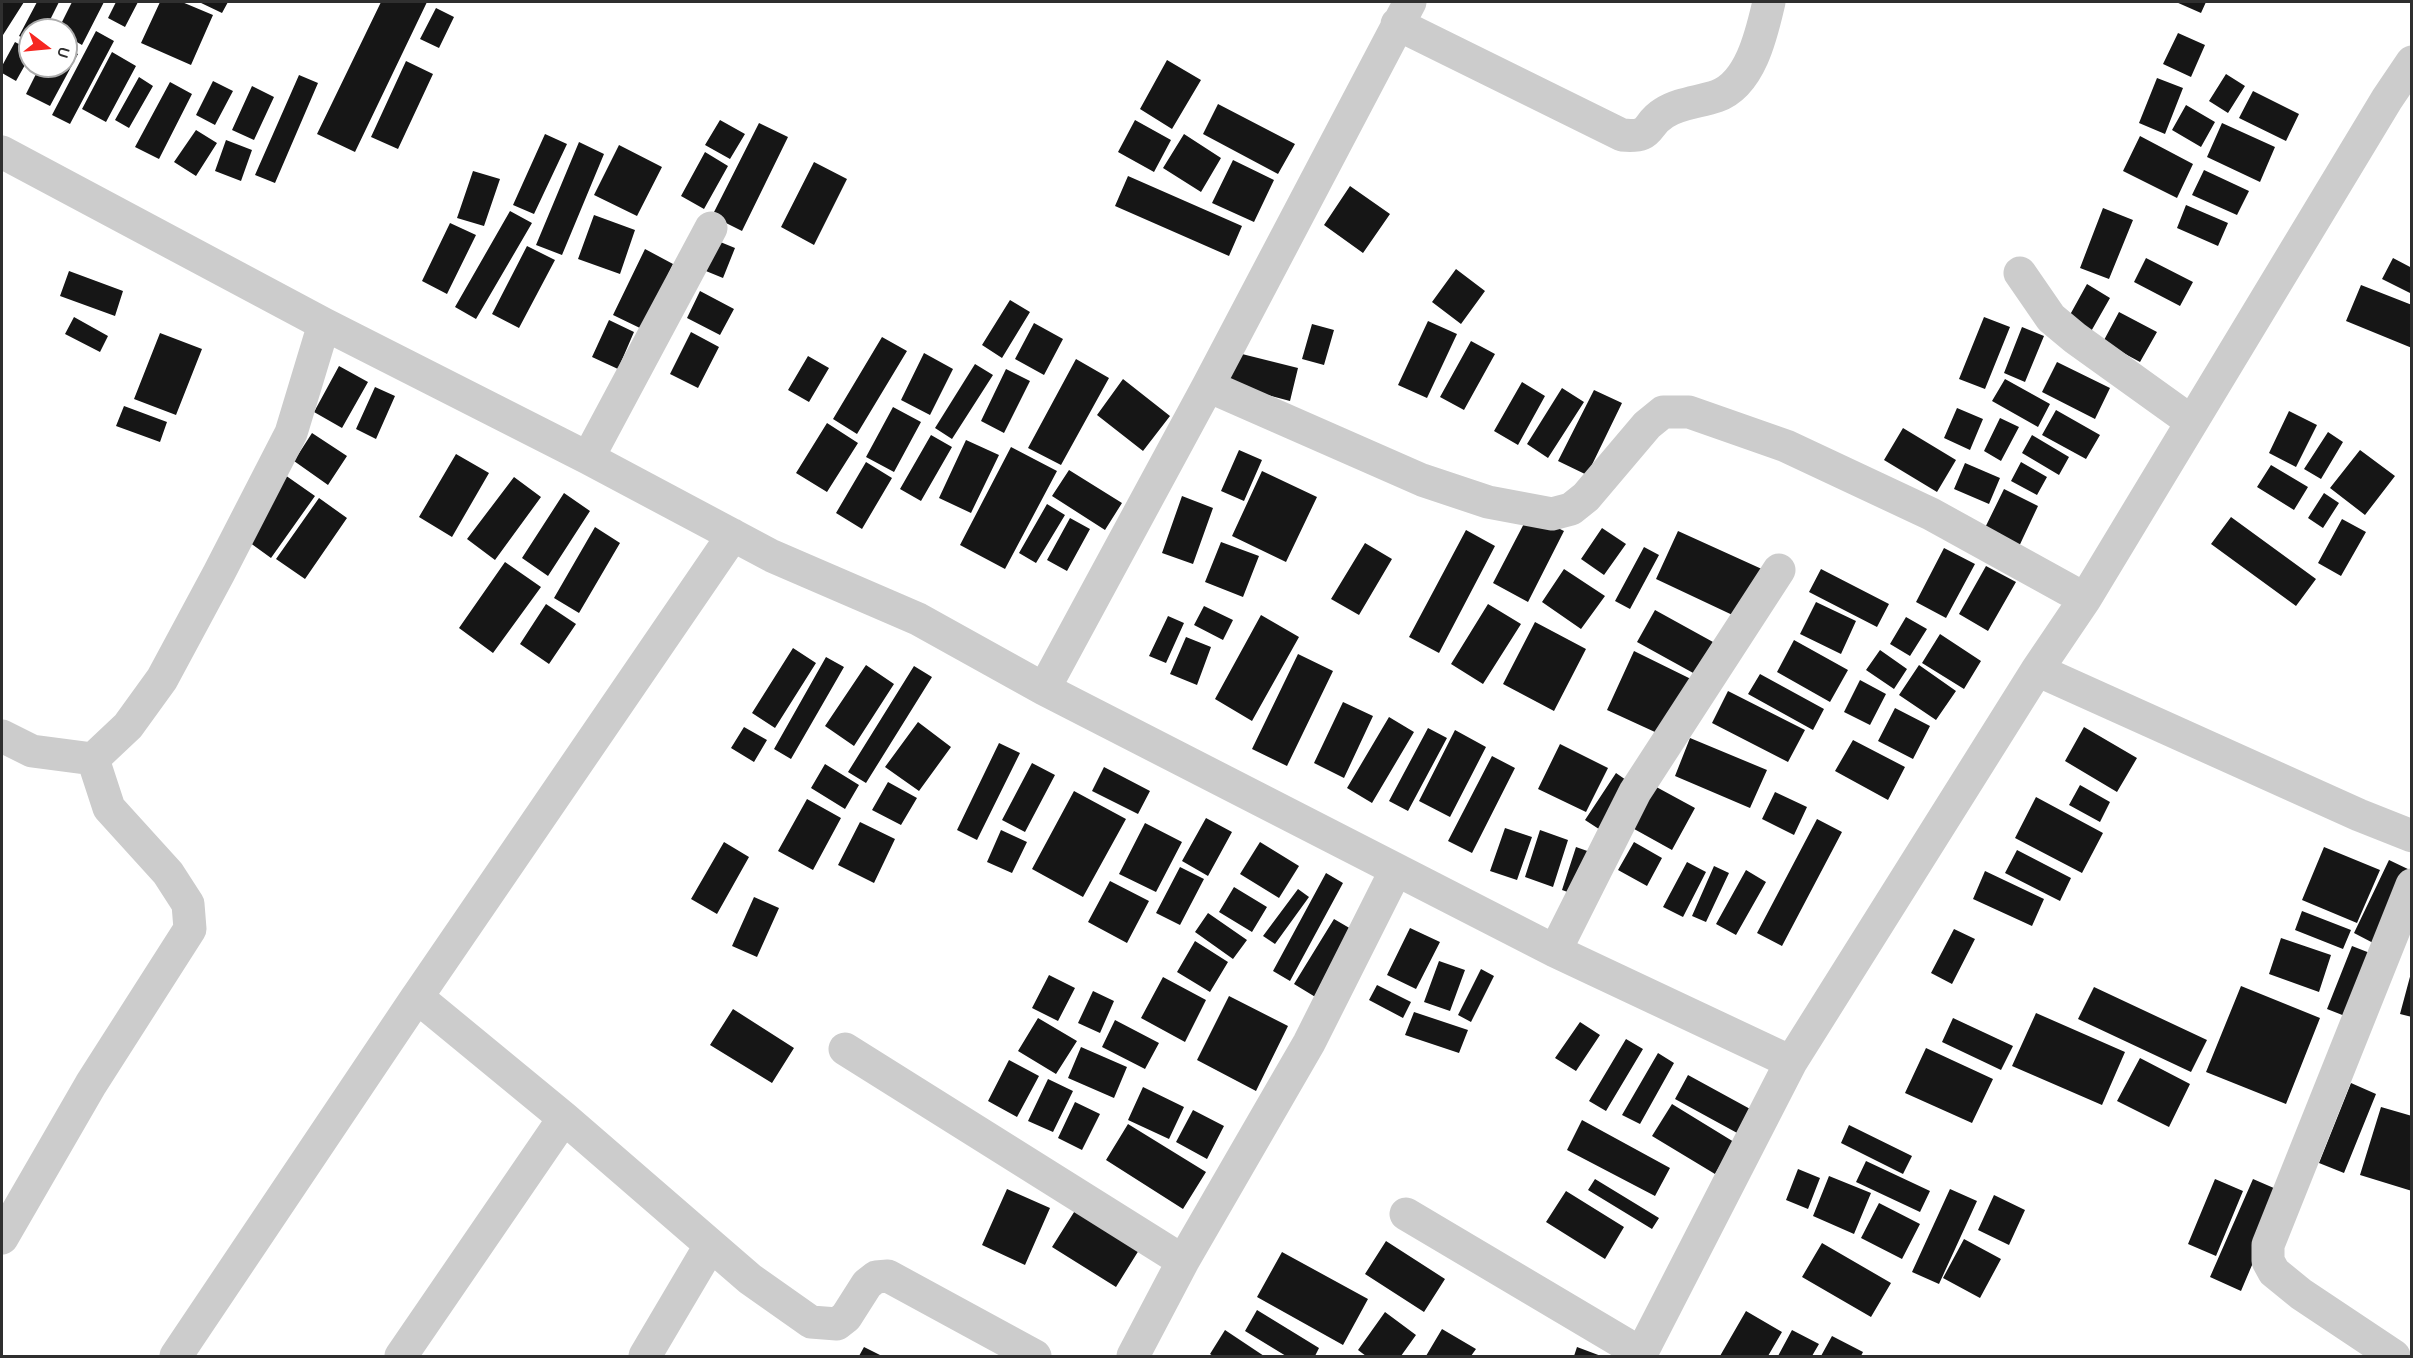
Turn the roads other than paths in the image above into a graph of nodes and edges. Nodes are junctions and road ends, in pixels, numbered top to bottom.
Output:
1 (1769, 2) edge
2 (1403, 13) edge
3 (2412, 62) edge
4 (2, 152) edge
5 (711, 228) dead end
6 (2020, 273) dead end
7 (324, 324) junction
8 (1208, 386) junction
9 (2192, 422) junction
10 (588, 458) junction
11 (733, 535) junction
12 (1779, 570) dead end
13 (2085, 599) junction
14 (2037, 670) junction
15 (1044, 689) junction
16 (2, 736) edge
17 (93, 759) junction
18 (2412, 836) edge
19 (1396, 870) junction
20 (2412, 885) edge
21 (1554, 951) junction
22 (417, 997) junction
23 (845, 1049) dead end
24 (1791, 1062) junction
25 (564, 1118) junction
26 (1406, 1214) dead end
27 (2, 1238) edge
28 (710, 1246) junction
29 (1183, 1261) junction
30 (1649, 1353) edge
31 (176, 1356) edge
32 (400, 1356) edge
33 (645, 1356) edge
34 (1035, 1356) edge
35 (1133, 1356) edge
36 (2394, 1356) edge

1 - 2 street
2 - 8 street
3 - 9 street
4 - 7 street
5 - 10 street
6 - 9 street
7 - 10 street
7 - 17 street
8 - 13 street
8 - 15 street
9 - 13 street
10 - 11 street
11 - 15 street
11 - 22 street
12 - 21 street
13 - 14 street
14 - 18 street
14 - 24 street
15 - 19 street
16 - 17 street
17 - 27 street
19 - 21 street
19 - 29 street
20 - 36 street
21 - 24 street
22 - 25 street
22 - 31 street
23 - 29 street
24 - 30 street
25 - 28 street
25 - 32 street
26 - 30 street
28 - 33 street
28 - 34 street
29 - 35 street

